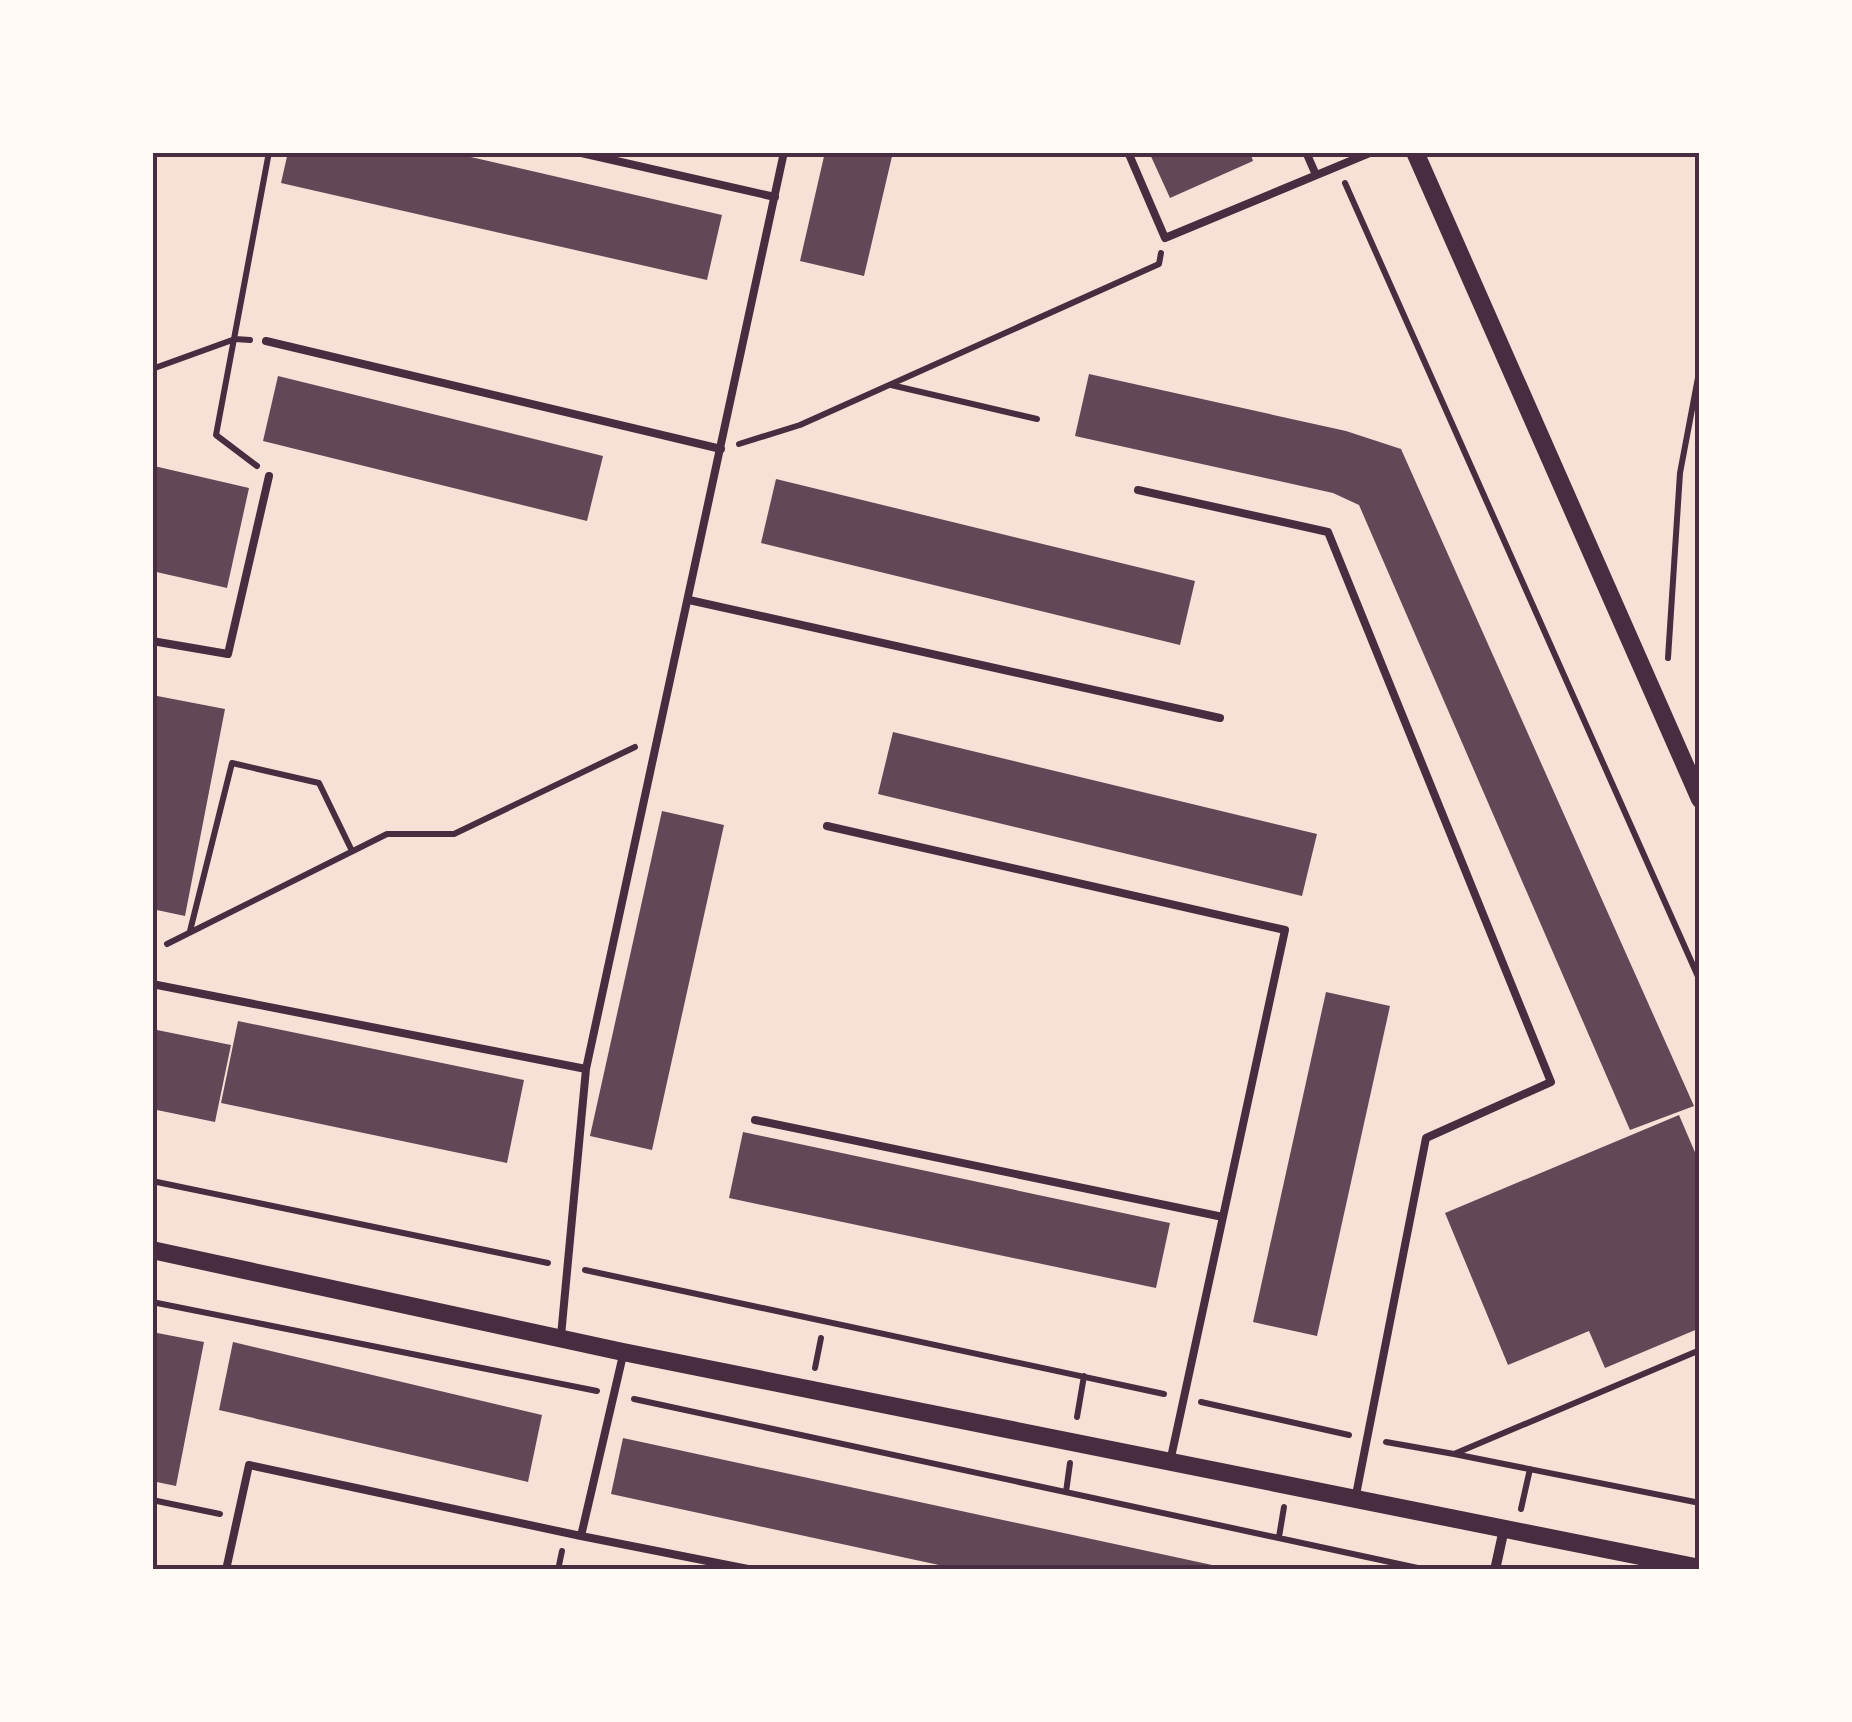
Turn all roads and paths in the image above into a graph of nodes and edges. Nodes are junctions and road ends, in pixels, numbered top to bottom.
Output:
1 (268, 152) edge
2 (577, 152) edge
3 (784, 152) edge
4 (1128, 152) edge
5 (1306, 152) edge
6 (1372, 152) edge
7 (1415, 152) edge
8 (1316, 175) junction
9 (775, 197) junction
10 (1352, 198) dead end
11 (1165, 238) junction
12 (236, 340) junction
13 (266, 341) joint
14 (1700, 367) edge
15 (152, 369) edge
16 (890, 384) junction
17 (1037, 419) dead end
18 (721, 449) junction
19 (269, 476) joint
20 (1138, 490) dead end
21 (688, 600) junction
22 (152, 640) edge
23 (1668, 666) dead end
24 (1220, 718) dead end
25 (658, 736) junction
26 (1700, 799) edge
27 (827, 826) dead end
28 (352, 851) junction
29 (190, 932) junction
30 (167, 944) dead end
31 (1698, 971) edge
32 (1700, 981) edge
33 (152, 984) edge
34 (586, 1068) junction
35 (754, 1120) dead end
36 (152, 1180) edge
37 (1223, 1217) junction
38 (152, 1250) edge
39 (568, 1267) junction
40 (152, 1302) edge
41 (561, 1336) junction
42 (1700, 1350) edge
43 (623, 1352) junction
44 (614, 1394) junction
45 (1184, 1398) junction
46 (1367, 1439) junction
47 (1454, 1454) junction
48 (1170, 1462) junction
49 (152, 1500) edge
50 (1355, 1500) junction
51 (1700, 1502) edge
52 (237, 1518) junction
53 (1504, 1529) junction
54 (581, 1536) junction
55 (1700, 1568) edge
56 (226, 1570) edge
57 (752, 1570) edge
58 (1428, 1570) edge
59 (1495, 1570) edge

1 - 12 path
2 - 9 lane
3 - 9 lane
4 - 11 lane
5 - 8 lane
6 - 8 lane
7 - 26 street
8 - 11 lane
9 - 18 lane
10 - 31 path
11 - 16 path
12 - 13 path
12 - 15 path
12 - 19 path
13 - 18 lane
14 - 23 path
16 - 17 path
16 - 18 path
18 - 21 lane
19 - 22 lane
20 - 46 lane
21 - 24 lane
21 - 25 lane
25 - 28 path
25 - 34 lane
27 - 37 lane
28 - 29 path
28 - 29 path
29 - 30 path
31 - 32 path
33 - 34 lane
34 - 39 lane
35 - 37 lane
36 - 39 path
37 - 45 lane
38 - 41 street
39 - 41 lane
39 - 45 path
40 - 44 path
41 - 43 street
42 - 47 path
43 - 44 lane
43 - 48 street
44 - 54 lane
44 - 58 path
45 - 46 path
45 - 48 lane
46 - 47 path
46 - 50 lane
47 - 51 path
48 - 50 street
49 - 52 path
50 - 53 street
52 - 54 lane
52 - 56 lane
53 - 55 street
53 - 59 street
54 - 57 lane

